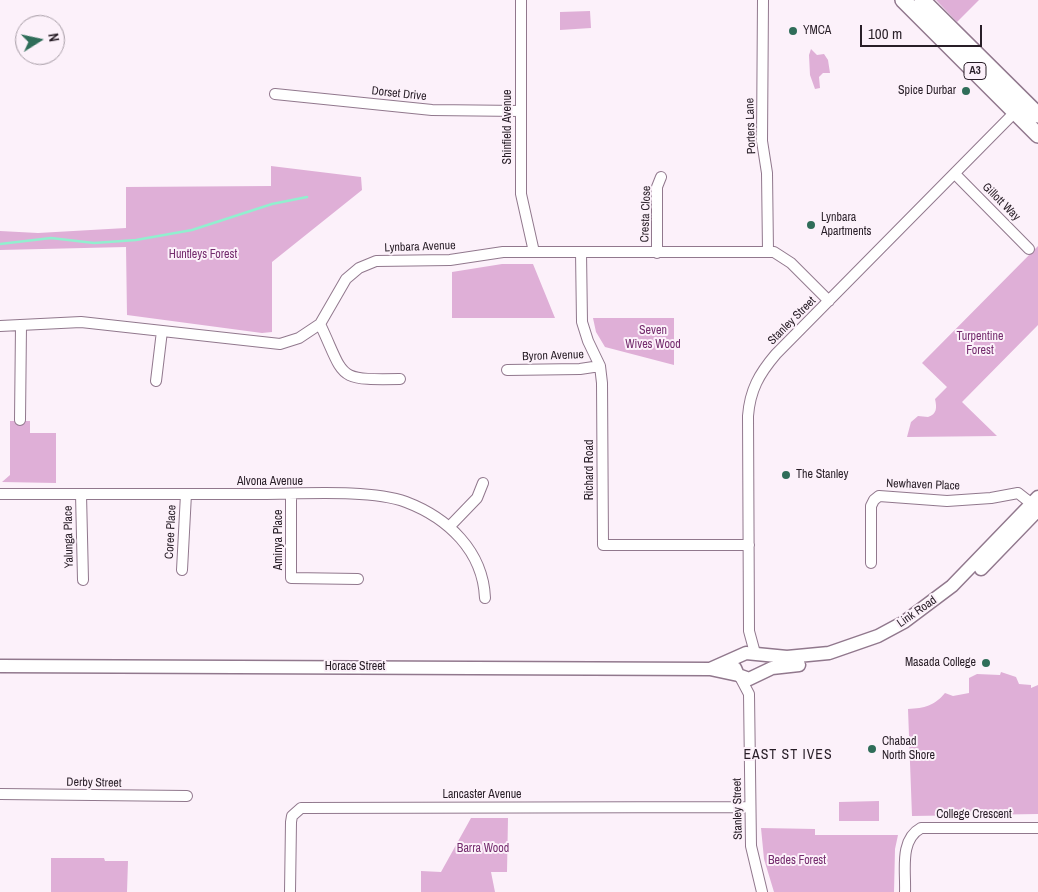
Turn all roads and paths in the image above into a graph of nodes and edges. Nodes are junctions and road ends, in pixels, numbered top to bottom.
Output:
1 (521, 0) edge
2 (903, 0) edge
3 (922, 0) edge
4 (763, 4) edge
5 (275, 94) dead end
6 (1020, 107) junction
7 (520, 111) junction
8 (1038, 115) edge
9 (1038, 135) edge
10 (955, 174) junction
11 (661, 177) dead end
12 (1029, 249) dead end
13 (534, 252) junction
14 (581, 252) junction
15 (657, 252) junction
16 (768, 252) junction
17 (829, 301) junction
18 (320, 324) junction
19 (0, 326) edge
20 (21, 326) junction
21 (162, 331) junction
22 (600, 366) junction
23 (508, 370) dead end
24 (400, 380) dead end
25 (156, 381) dead end
26 (20, 420) dead end
27 (483, 484) dead end
28 (0, 494) edge
29 (81, 494) junction
30 (186, 494) junction
31 (291, 494) junction
32 (1036, 504) edge
33 (450, 526) junction
34 (749, 545) junction
35 (871, 563) dead end
36 (182, 570) dead end
37 (358, 579) dead end
38 (82, 580) dead end
39 (485, 598) dead end
40 (749, 631) junction
41 (758, 654) junction
42 (740, 656) junction
43 (0, 666) edge
44 (710, 669) junction
45 (759, 675) junction
46 (739, 676) junction
47 (749, 694) junction
48 (0, 794) edge
49 (187, 796) dead end
50 (750, 807) junction
51 (1038, 828) edge
52 (290, 892) edge
53 (762, 892) edge
54 (905, 892) edge

1 - 7 street, Shinfield Avenue
2 - 6 highway, A3
3 - 6 highway, A3
4 - 16 street, Porters Lane
5 - 7 street, Dorset Drive
6 - 8 highway, A3
6 - 9 highway, A3
6 - 10 street, Stanley Street
7 - 13 street, Shinfield Avenue
10 - 12 street, Gillott Way
10 - 17 street, Stanley Street
11 - 15 street, Cresta Close
13 - 14 street, Lynbara Avenue
13 - 18 street, Lynbara Avenue
14 - 15 street, Lynbara Avenue
14 - 22 street, Richard Road
15 - 16 street, Lynbara Avenue
16 - 17 street, Lynbara Avenue
17 - 34 street, Stanley Street
18 - 21 street, Lynbara Avenue
18 - 24 street
19 - 20 street, Lynbara Avenue
20 - 21 street, Lynbara Avenue
20 - 26 street
21 - 25 street
22 - 23 street, Byron Avenue
22 - 34 street, Richard Road
27 - 33 street
28 - 29 street, Alvona Avenue
29 - 30 street, Alvona Avenue
29 - 38 street, Yalunga Place
30 - 31 street, Alvona Avenue
30 - 36 street, Coree Place
31 - 33 street, Alvona Avenue
31 - 37 street, Aminya Place
32 - 35 street, Newhaven Place
32 - 41 main road, Link Road
32 - 45 main road, Link Road
33 - 39 street, Alvona Avenue
34 - 40 street, Stanley Street
40 - 41 street, Stanley Street
40 - 42 street, Stanley Street
41 - 42 main road
41 - 45 main road
42 - 44 main road, Horace Street
42 - 46 main road
43 - 44 main road, Horace Street
44 - 46 main road, Horace Street
45 - 46 main road
45 - 47 street, Stanley Street
46 - 47 street, Stanley Street
47 - 50 street, Stanley Street
48 - 49 street, Derby Street
50 - 52 street, Lancaster Avenue
50 - 53 street, Stanley Street
51 - 54 street, College Crescent

